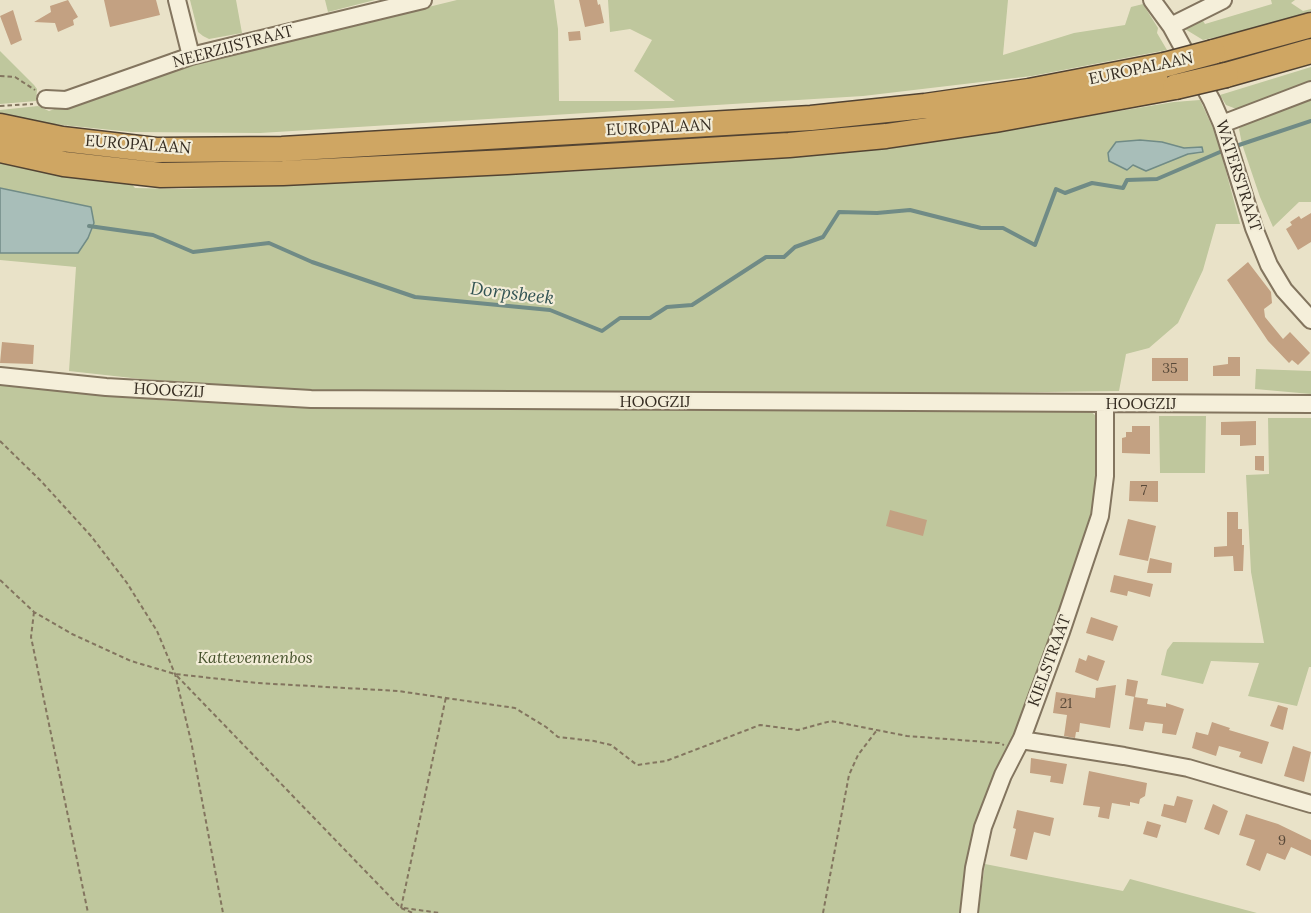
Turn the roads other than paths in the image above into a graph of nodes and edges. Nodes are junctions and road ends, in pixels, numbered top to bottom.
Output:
1 (177, 0) edge
2 (423, 0) edge
3 (1152, 0) edge
4 (1223, 0) edge
5 (1311, 25) edge
6 (1171, 26) junction
7 (1311, 51) edge
8 (191, 56) junction
9 (1311, 90) edge
10 (40, 98) road end
11 (1222, 124) junction
12 (0, 126) edge
13 (0, 150) edge
14 (1311, 320) edge
15 (0, 376) edge
16 (1105, 404) junction
17 (1311, 404) edge
18 (1015, 744) junction
19 (1311, 804) edge
20 (969, 913) edge

1 - 8 street
2 - 8 street, NEERZIJSTRAAT
3 - 6 street
4 - 6 street
5 - 12 highway, EUROPALAAN, bridge
6 - 11 street, WATERSTRAAT
7 - 13 highway, EUROPALAAN, bridge
8 - 10 street, NEERZIJSTRAAT
9 - 11 street
11 - 14 street, WATERSTRAAT
15 - 16 street, HOOGZIJ
16 - 17 street, HOOGZIJ
16 - 18 street, KIELSTRAAT
18 - 19 street
18 - 20 street, KIELSTRAAT

